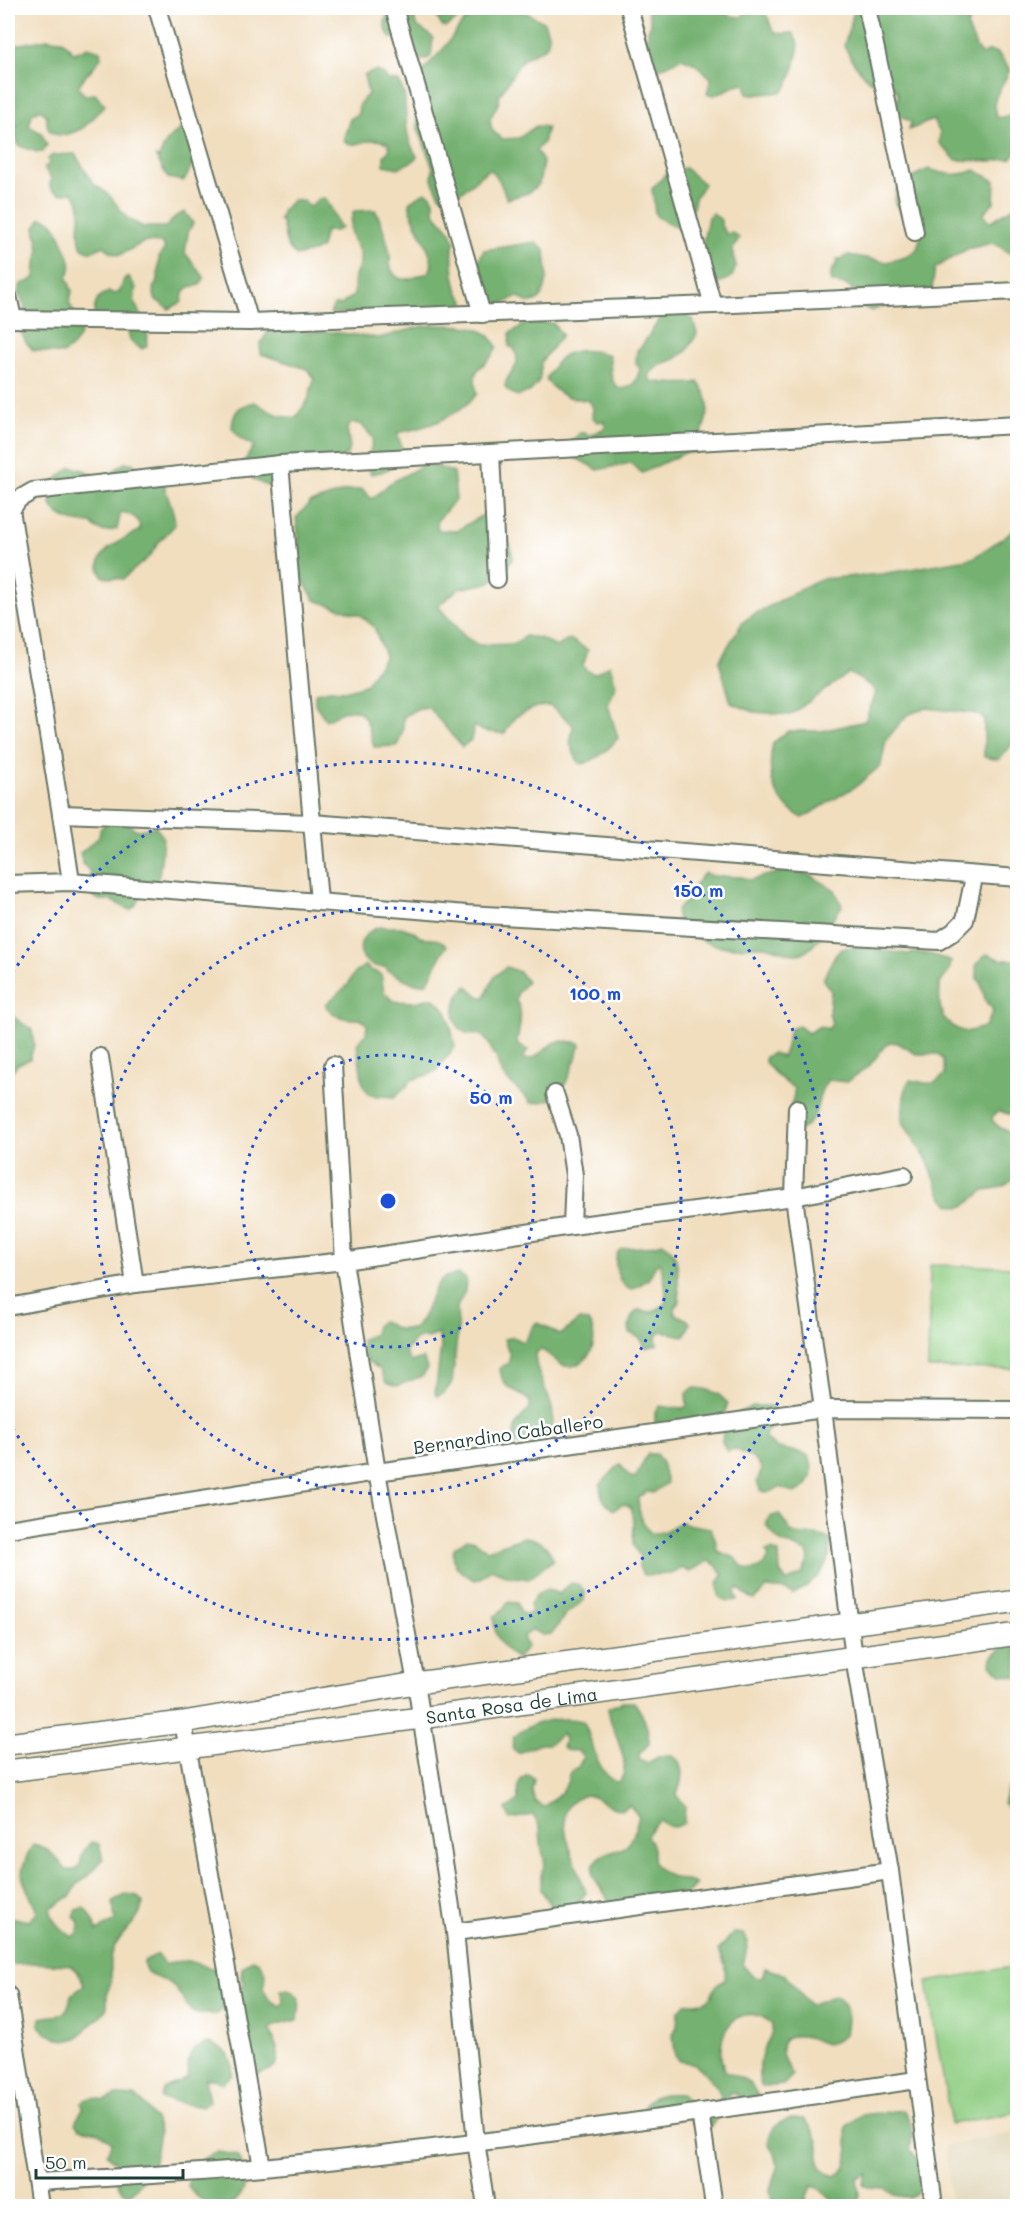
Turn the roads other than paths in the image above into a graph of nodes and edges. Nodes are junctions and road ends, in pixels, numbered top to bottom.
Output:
1 (158, 8) edge
2 (394, 8) edge
3 (629, 8) edge
4 (867, 8) edge
5 (915, 232) dead end
6 (1017, 291) edge
7 (8, 296) edge
8 (713, 305) junction
9 (482, 314) junction
10 (10, 319) edge
11 (250, 322) junction
12 (1017, 425) edge
13 (491, 453) junction
14 (280, 464) junction
15 (497, 579) dead end
16 (62, 814) junction
17 (312, 823) junction
18 (974, 877) junction
19 (1017, 878) edge
20 (71, 882) junction
21 (8, 884) edge
22 (319, 901) junction
23 (100, 1057) dead end
24 (333, 1065) dead end
25 (555, 1094) dead end
26 (797, 1107) dead end
27 (904, 1175) dead end
28 (794, 1197) junction
29 (572, 1226) junction
30 (344, 1261) junction
31 (135, 1284) junction
32 (8, 1307) edge
33 (823, 1409) junction
34 (1017, 1410) edge
35 (377, 1472) junction
36 (8, 1529) edge
37 (1017, 1601) edge
38 (850, 1623) junction
39 (1017, 1634) edge
40 (854, 1658) junction
41 (416, 1683) junction
42 (422, 1718) junction
43 (183, 1722) junction
44 (8, 1744) edge
45 (186, 1750) junction
46 (8, 1771) edge
47 (890, 1871) junction
48 (456, 1932) junction
49 (8, 1995) edge
50 (916, 2080) junction
51 (700, 2112) junction
52 (476, 2142) junction
53 (262, 2167) junction
54 (37, 2182) junction
55 (40, 2206) edge
56 (486, 2206) edge
57 (714, 2206) edge
58 (934, 2206) edge

1 - 11 street
2 - 9 street
3 - 8 street
4 - 5 street
6 - 8 street
7 - 10 street
8 - 9 street
9 - 11 street
10 - 11 street
12 - 13 street
13 - 14 street
13 - 15 street
14 - 16 street
14 - 17 street
16 - 17 street
16 - 20 street
17 - 18 street
17 - 22 street
18 - 19 street
18 - 22 street
20 - 21 street
20 - 22 street
23 - 31 street
24 - 30 street
25 - 29 street
26 - 28 street
27 - 28 street
28 - 29 street
28 - 33 street
29 - 30 street
30 - 31 street
30 - 35 street
31 - 32 street
33 - 34 street, Bernardino Caballero
33 - 35 street, Bernardino Caballero
33 - 38 street
35 - 36 street, Bernardino Caballero
35 - 41 street
37 - 38 street
38 - 40 street
38 - 41 street
39 - 40 street, Santa Rosa de Lima
40 - 42 street, Santa Rosa de Lima
40 - 47 street
41 - 42 street
41 - 43 street
42 - 45 street, Santa Rosa de Lima
42 - 48 street
43 - 44 street
43 - 45 street
45 - 46 street, Santa Rosa de Lima
45 - 53 street
47 - 48 street
47 - 50 street
48 - 52 street
49 - 54 street
50 - 51 street
50 - 58 street
51 - 52 street
51 - 57 street
52 - 53 street
52 - 56 street
53 - 54 street
54 - 55 street

